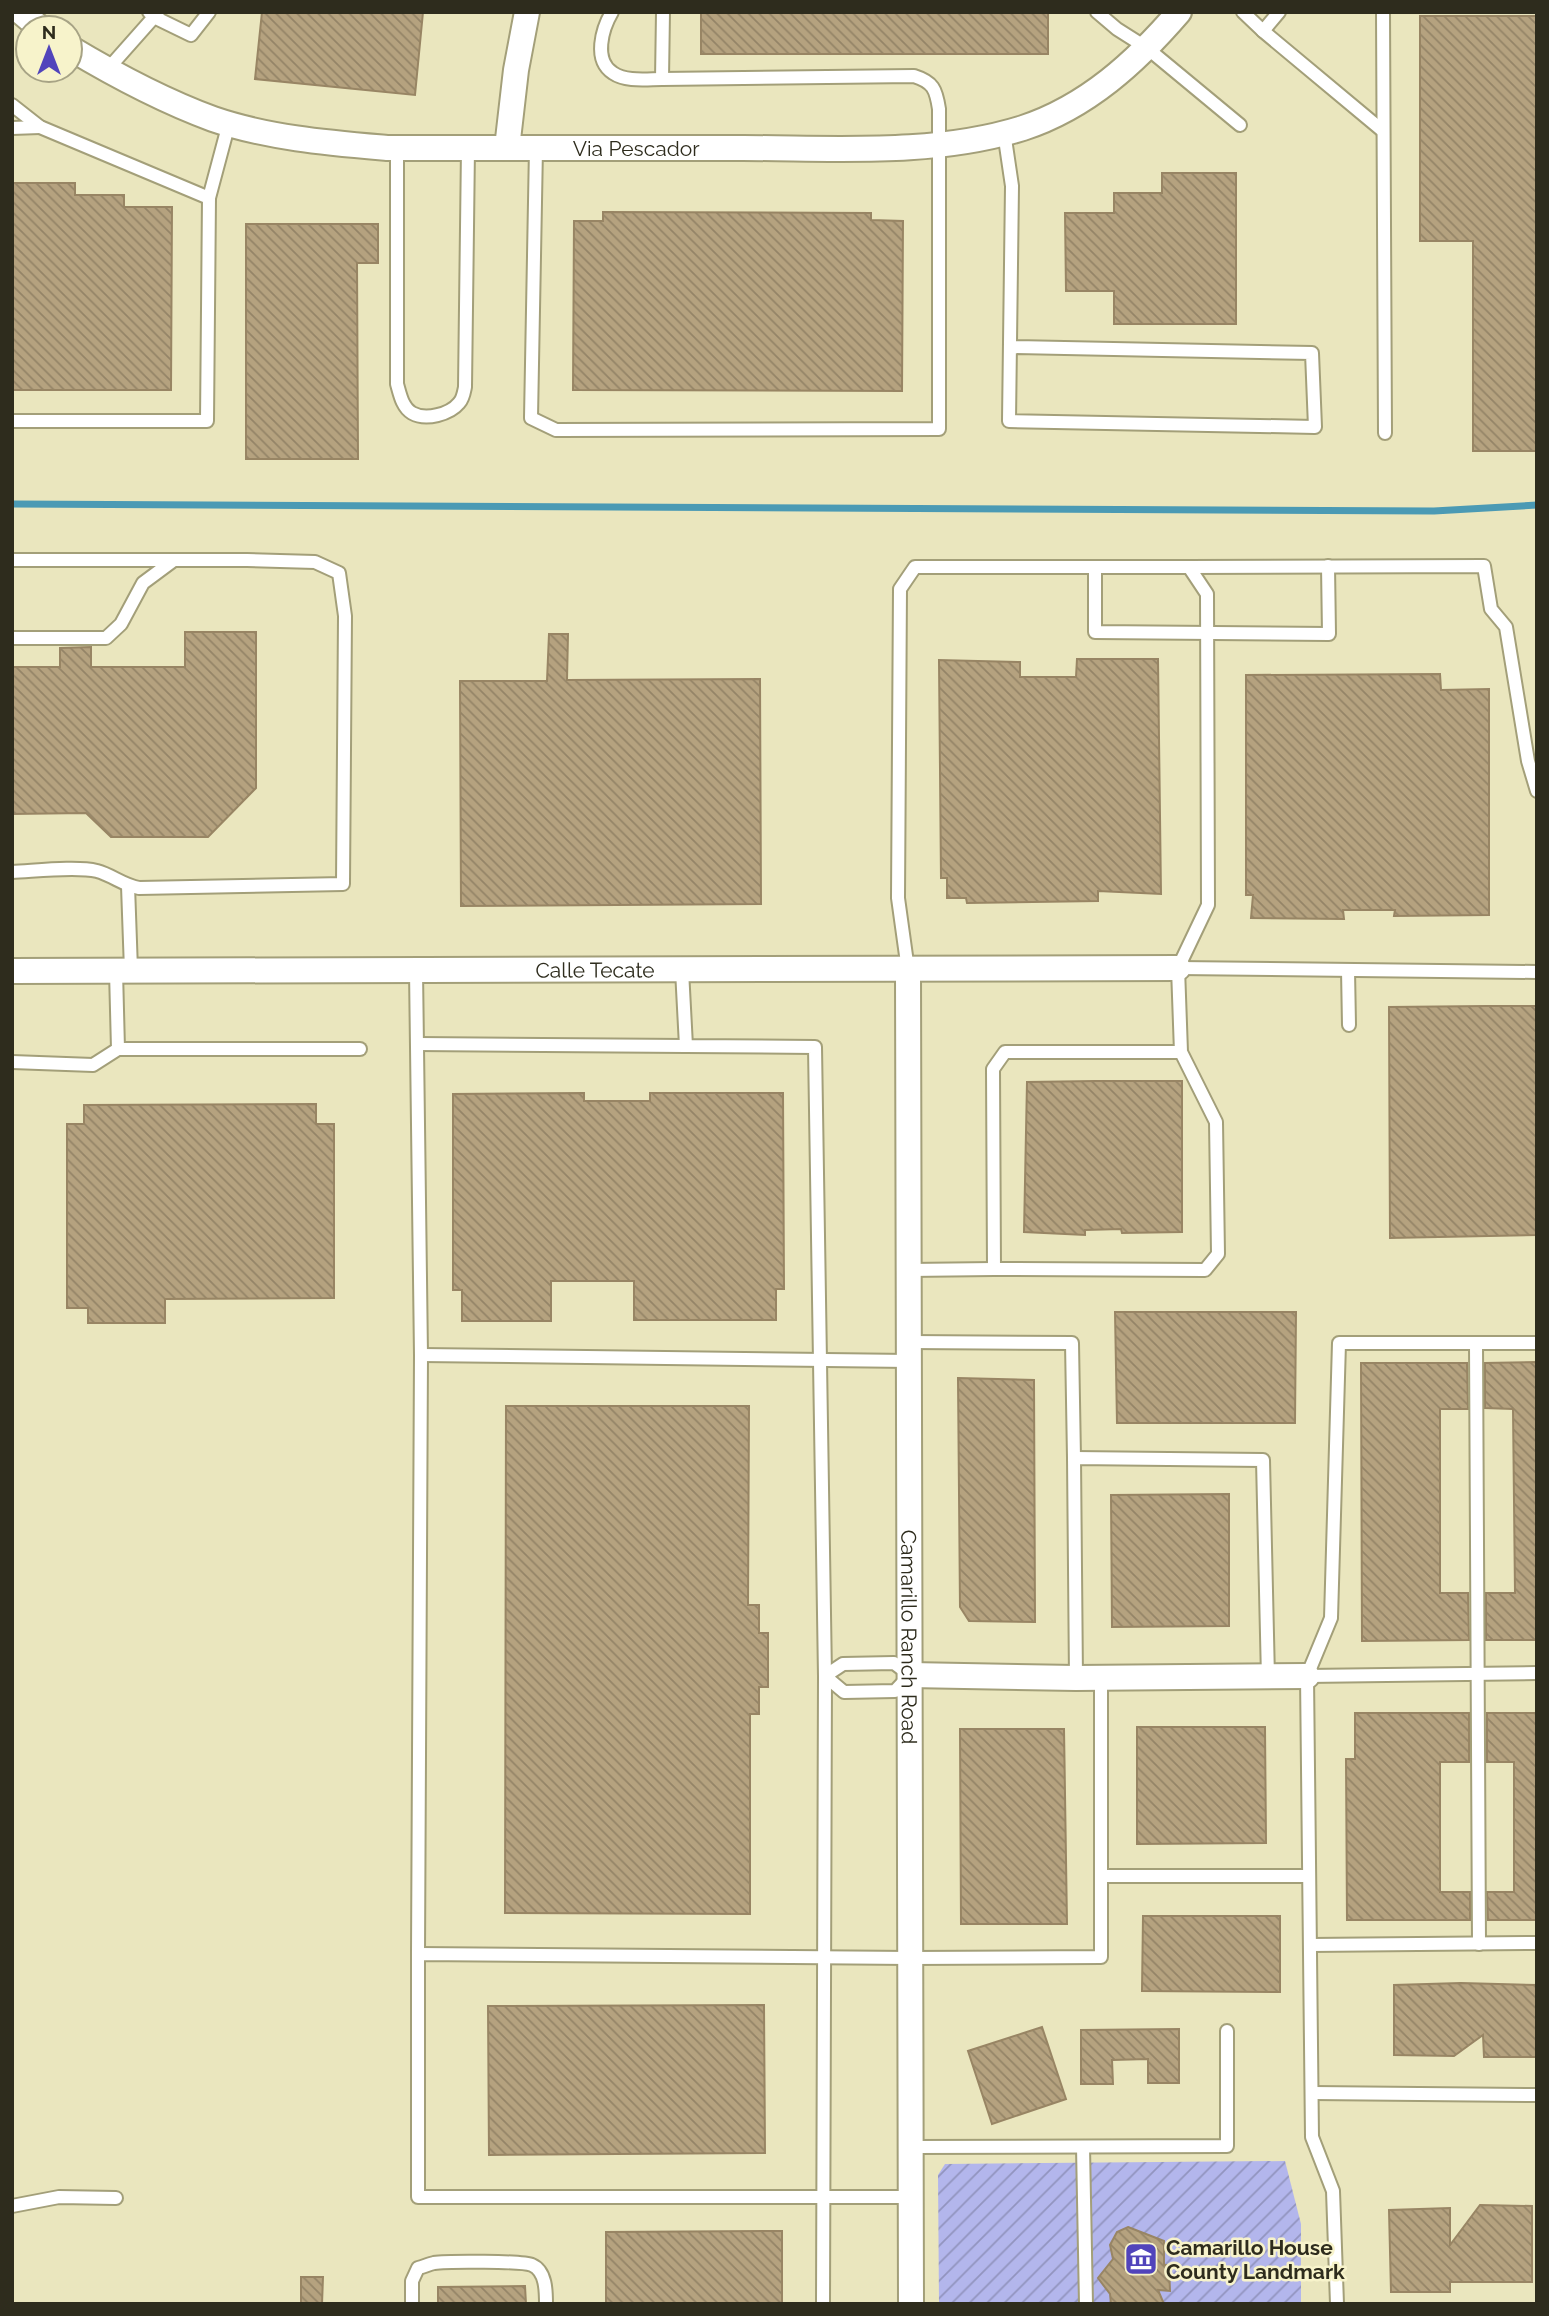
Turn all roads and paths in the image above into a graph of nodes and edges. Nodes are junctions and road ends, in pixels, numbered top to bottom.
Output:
1 (209, 12) edge
2 (527, 12) edge
3 (612, 12) edge
4 (663, 12) edge
5 (1097, 12) edge
6 (1179, 12) edge
7 (1243, 12) edge
8 (1279, 12) edge
9 (1382, 12) edge
10 (154, 14) edge
11 (1264, 31) junction
12 (1147, 48) junction
13 (84, 56) edge
14 (107, 70) junction
15 (662, 79) junction
16 (12, 105) edge
17 (229, 123) junction
18 (1240, 125) dead end
19 (40, 127) junction
20 (12, 128) edge
21 (1383, 131) junction
22 (1004, 132) junction
23 (940, 145) junction
24 (397, 148) junction
25 (468, 148) junction
26 (507, 148) junction
27 (536, 148) junction
28 (209, 198) junction
29 (1010, 348) junction
30 (12, 421) edge
31 (1385, 433) dead end
32 (12, 560) edge
33 (174, 560) junction
34 (1328, 566) junction
35 (1095, 567) junction
36 (1189, 567) junction
37 (1207, 634) junction
38 (12, 638) edge
39 (1537, 791) edge
40 (12, 872) edge
41 (128, 886) junction
42 (1178, 968) junction
43 (416, 970) junction
44 (682, 970) junction
45 (908, 970) junction
46 (1348, 970) junction
47 (12, 971) edge
48 (124, 971) junction
49 (1537, 972) edge
50 (1349, 1025) dead end
51 (417, 1044) junction
52 (686, 1046) junction
53 (118, 1049) junction
54 (360, 1049) dead end
55 (1181, 1052) junction
56 (12, 1062) edge
57 (994, 1269) junction
58 (909, 1270) junction
59 (1476, 1343) junction
60 (1537, 1343) edge
61 (910, 1351) junction
62 (421, 1356) junction
63 (821, 1361) junction
64 (1074, 1458) junction
65 (1537, 1673) edge
66 (1479, 1674) junction
67 (910, 1675) junction
68 (825, 1676) junction
69 (1307, 1676) junction
70 (1101, 1677) junction
71 (1076, 1678) junction
72 (1268, 1678) junction
73 (1101, 1877) junction
74 (1309, 1877) junction
75 (1537, 1943) edge
76 (1479, 1944) junction
77 (1310, 1945) junction
78 (418, 1954) junction
79 (825, 1957) junction
80 (910, 1958) junction
81 (1227, 2031) dead end
82 (1312, 2093) junction
83 (1537, 2095) edge
84 (911, 2147) junction
85 (1083, 2147) junction
86 (825, 2197) junction
87 (911, 2197) junction
88 (116, 2198) dead end
89 (12, 2206) edge
90 (412, 2304) edge
91 (546, 2304) edge
92 (823, 2304) edge
93 (911, 2304) edge
94 (1086, 2304) edge
95 (1336, 2304) edge

1 - 10 lane
2 - 26 street
3 - 15 lane
4 - 15 lane
5 - 12 lane
6 - 12 street, Via Pescador
7 - 11 lane
8 - 11 lane
9 - 21 lane
10 - 14 lane
11 - 21 lane
12 - 18 lane
12 - 22 street, Via Pescador
13 - 14 street, Via Pescador
14 - 17 street, Via Pescador
15 - 23 lane
16 - 19 lane
17 - 24 street, Via Pescador
17 - 28 lane
19 - 20 lane
19 - 28 lane
21 - 31 lane
22 - 23 street, Via Pescador
22 - 29 lane
23 - 27 street, Via Pescador
23 - 27 lane
24 - 25 street, Via Pescador
24 - 25 lane
25 - 26 street, Via Pescador
26 - 27 street, Via Pescador
28 - 30 lane
29 - 29 lane
32 - 33 lane
33 - 38 lane
33 - 41 lane
34 - 36 lane
34 - 37 lane
34 - 39 lane
35 - 36 lane
35 - 37 lane
35 - 45 lane
36 - 37 lane
37 - 42 lane
40 - 41 lane
41 - 48 lane
42 - 45 street, Calle Tecate
42 - 46 lane
42 - 55 lane
43 - 44 street, Calle Tecate
43 - 48 street, Calle Tecate
43 - 51 lane
44 - 45 street, Calle Tecate
44 - 52 lane
45 - 58 street, Camarillo Ranch Road
46 - 49 lane
46 - 50 lane
47 - 48 street, Calle Tecate
48 - 53 lane
51 - 52 lane
51 - 62 lane
52 - 63 lane
53 - 54 lane
53 - 56 lane
55 - 57 lane
55 - 57 lane
57 - 58 lane
58 - 61 street, Camarillo Ranch Road
59 - 60 lane
59 - 66 lane
59 - 69 lane
61 - 63 lane
61 - 64 lane
61 - 67 street, Camarillo Ranch Road
62 - 63 lane
62 - 78 lane
63 - 68 lane
64 - 71 lane
64 - 72 lane
65 - 66 lane
66 - 69 lane
66 - 76 lane
67 - 68 lane
67 - 68 lane
67 - 71 street
67 - 80 street, Camarillo Ranch Road
68 - 79 lane
69 - 72 street
69 - 74 lane
70 - 71 street
70 - 72 street
70 - 73 lane
73 - 74 lane
73 - 80 lane
74 - 77 lane
75 - 76 lane
76 - 77 lane
77 - 82 lane
78 - 79 lane
78 - 86 lane
79 - 80 lane
79 - 86 lane
80 - 84 street, Camarillo Ranch Road
81 - 85 lane
82 - 83 lane
82 - 95 lane
84 - 85 lane
84 - 87 street, Camarillo Ranch Road
85 - 94 lane
86 - 87 lane
86 - 92 lane
87 - 93 street, Camarillo Ranch Road
88 - 89 lane
90 - 91 lane

